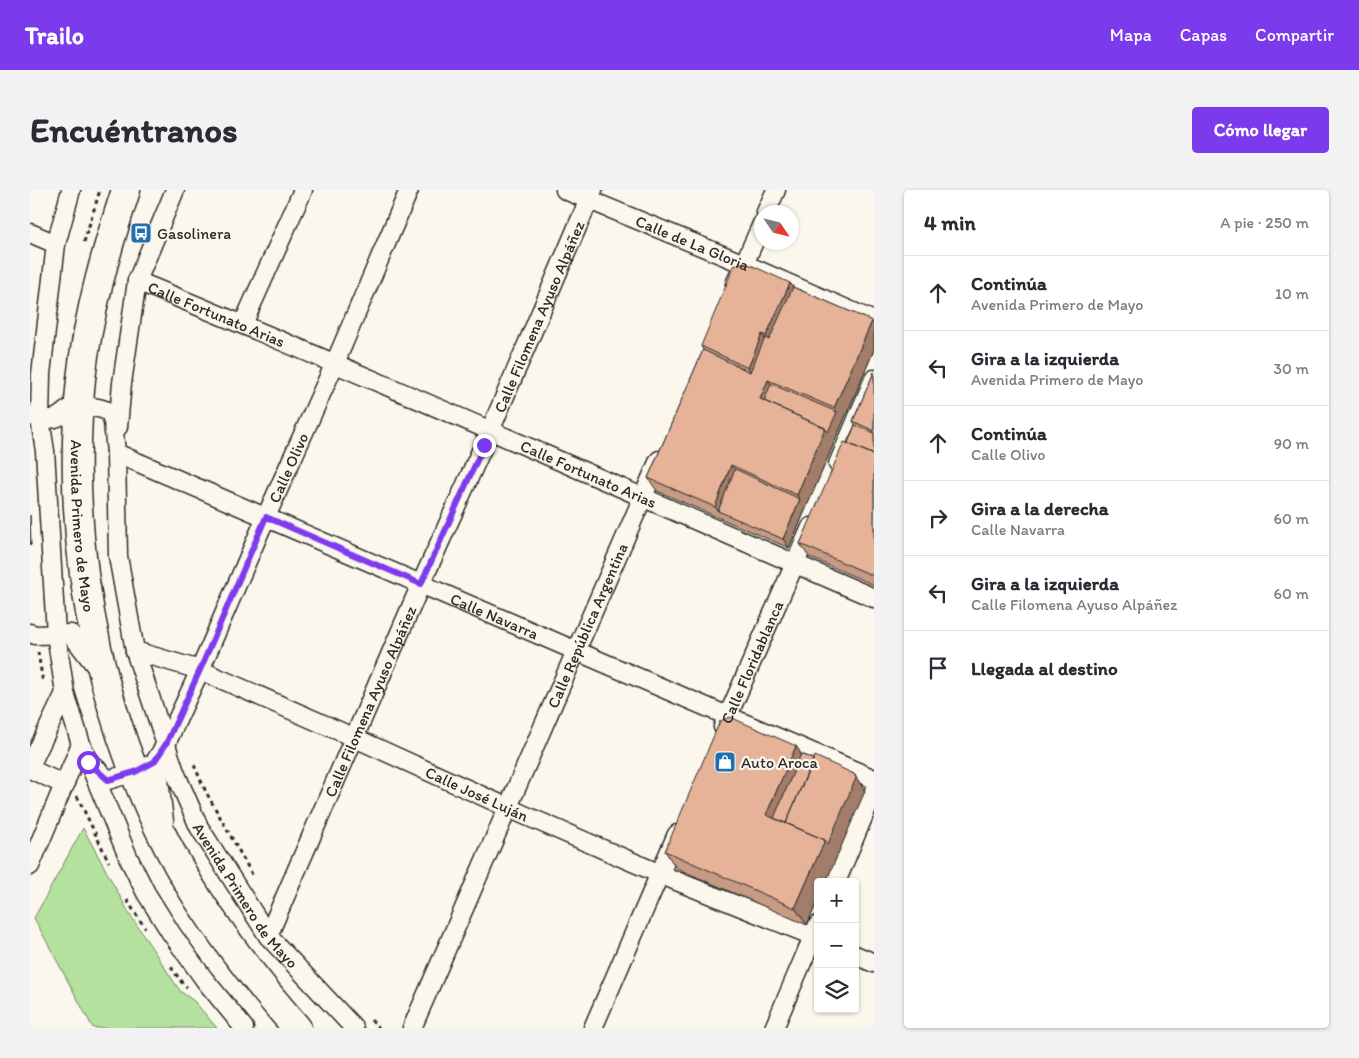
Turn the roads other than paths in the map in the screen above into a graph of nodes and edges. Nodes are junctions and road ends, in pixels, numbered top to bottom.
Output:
1 (72, 190) edge
2 (126, 190) edge
3 (175, 190) edge
4 (303, 190) edge
5 (409, 190) edge
6 (565, 190) edge
7 (776, 190) edge
8 (591, 195) edge
9 (769, 205) edge
10 (30, 233) edge
11 (754, 242) edge
12 (56, 244) junction
13 (744, 264) junction
14 (137, 281) junction
15 (728, 300) edge
16 (874, 321) edge
17 (244, 324) junction
18 (336, 363) junction
19 (874, 379) edge
20 (80, 407) junction
21 (35, 417) edge
22 (490, 431) junction
23 (666, 444) edge
24 (116, 453) junction
25 (832, 476) edge
26 (642, 498) junction
27 (817, 511) edge
28 (266, 517) junction
29 (794, 565) junction
30 (421, 584) junction
31 (874, 598) edge
32 (30, 633) edge
33 (56, 634) junction
34 (135, 651) junction
35 (577, 651) junction
36 (200, 670) junction
37 (103, 675) junction
38 (65, 693) junction
39 (728, 716) junction
40 (355, 738) junction
41 (718, 738) edge
42 (81, 744) junction
43 (166, 744) junction
44 (88, 762) junction
45 (30, 767) edge
46 (145, 767) junction
47 (874, 779) edge
48 (108, 780) junction
49 (65, 785) junction
50 (874, 791) edge
51 (508, 808) junction
52 (109, 812) junction
53 (685, 817) edge
54 (30, 866) edge
55 (660, 874) junction
56 (838, 878) edge
57 (814, 932) edge
58 (268, 936) junction
59 (814, 938) edge
60 (859, 957) edge
61 (874, 963) edge
62 (244, 1028) edge
63 (297, 1028) edge
64 (354, 1028) edge
65 (412, 1028) edge
66 (594, 1028) edge
67 (774, 1028) edge

1 - 12 street
2 - 20 main road, Avenida Primero de Mayo
3 - 14 street, Avenida Primero de Mayo
4 - 17 street
5 - 18 street, Calle Olivo
6 - 8 street, Calle de La Gloria
7 - 9 street
8 - 13 street, Calle de La Gloria
8 - 22 street, Calle Filomena Ayuso Alpáñez
10 - 12 street
11 - 13 street
12 - 21 street
13 - 15 street
13 - 16 street, Calle de La Gloria
14 - 17 street, Calle Fortunato Arias
14 - 24 street, Avenida Primero de Mayo
17 - 18 street, Calle Fortunato Arias
18 - 22 street, Calle Fortunato Arias
18 - 28 street, Calle Olivo
19 - 25 street
20 - 21 street
20 - 24 street, Avenida Primero de Mayo
20 - 37 main road, Avenida Primero de Mayo
21 - 33 street
22 - 26 street, Calle Fortunato Arias
22 - 30 street, Calle Filomena Ayuso Alpáñez
23 - 26 street, Calle República Argentina
24 - 28 street, Calle Navarra
24 - 34 street, Avenida Primero de Mayo
26 - 29 street, Calle Fortunato Arias
26 - 35 street, Calle República Argentina
27 - 29 street, Calle Floridablanca
28 - 30 street, Calle Navarra
28 - 36 street, Calle Olivo
29 - 31 street, Calle Fortunato Arias
29 - 39 street, Calle Floridablanca
30 - 35 street, Calle Navarra
30 - 40 street, Calle Filomena Ayuso Alpáñez
32 - 33 street
33 - 37 street, Avenida Primero de Mayo
33 - 38 street
34 - 36 street, Calle José Luján
34 - 43 street, Avenida Primero de Mayo
35 - 39 street, Calle Navarra
35 - 51 street, Calle República Argentina
36 - 40 street, Calle José Luján
36 - 43 street, Calle Olivo
37 - 46 main road, Avenida Primero de Mayo
38 - 42 street
38 - 45 street
39 - 41 street, Calle Floridablanca
39 - 47 street, Calle Navarra
40 - 51 street, Calle José Luján
40 - 58 street, Calle Filomena Ayuso Alpáñez
42 - 44 street
42 - 49 street
43 - 46 street
43 - 58 street, Avenida Primero de Mayo
44 - 48 street
44 - 52 street
45 - 49 street
46 - 48 street
46 - 63 main road, Avenida Primero de Mayo
48 - 52 street
49 - 54 street
50 - 56 street
51 - 55 street, Calle José Luján
51 - 65 street, Calle República Argentina
52 - 62 street
53 - 55 street
55 - 57 street, Calle José Luján
55 - 66 street
58 - 64 street, Avenida Primero de Mayo
59 - 67 street
60 - 61 street

